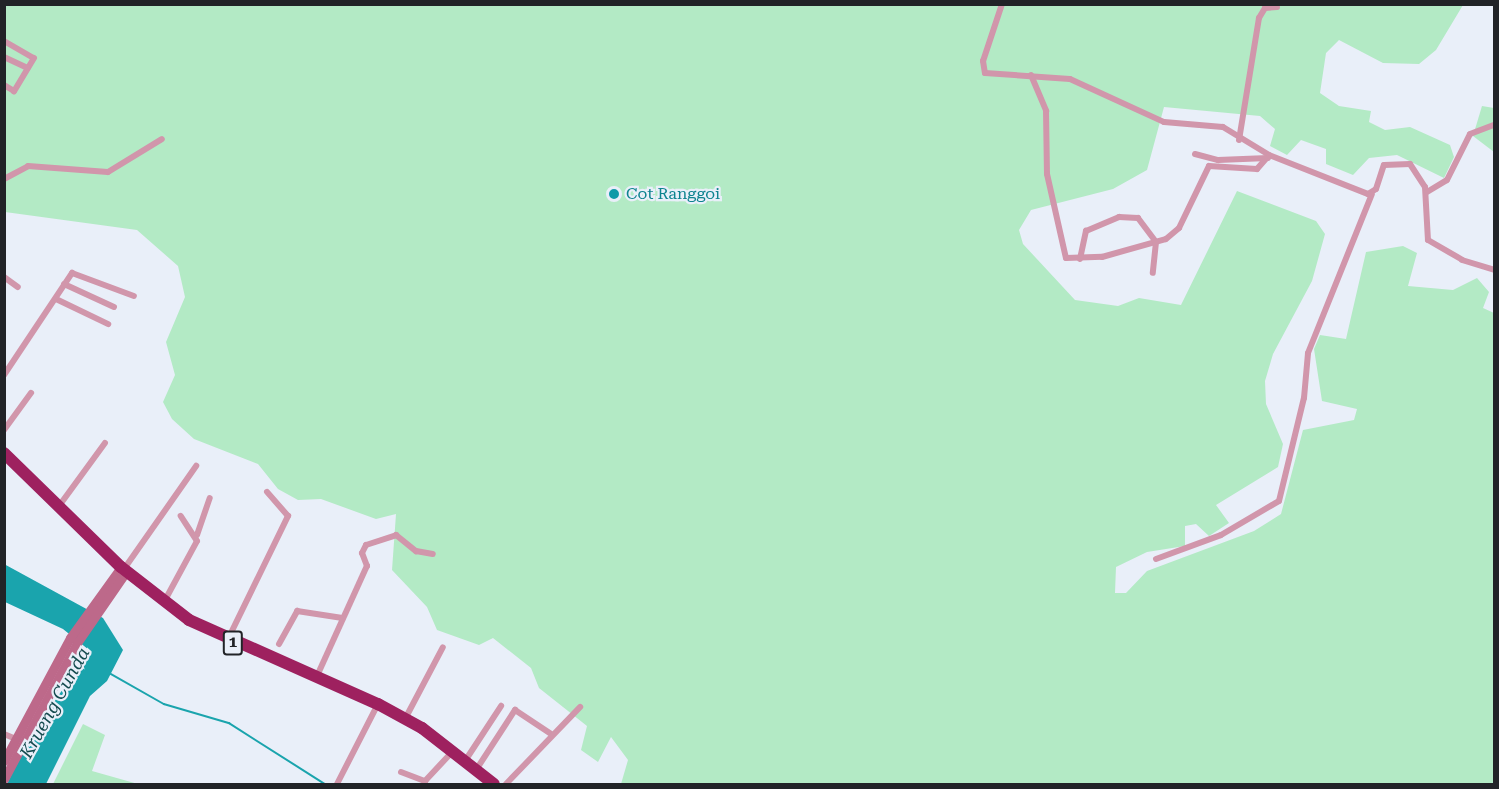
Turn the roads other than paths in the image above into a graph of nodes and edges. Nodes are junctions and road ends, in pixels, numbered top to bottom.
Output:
1 (1002, 4) edge
2 (1265, 6) edge
3 (1277, 7) dead end
4 (4, 41) edge
5 (4, 57) edge
6 (28, 68) junction
7 (1031, 75) junction
8 (4, 85) edge
9 (1494, 124) edge
10 (162, 139) dead end
11 (1239, 140) junction
12 (1195, 154) dead end
13 (1268, 156) junction
14 (4, 179) edge
15 (1426, 192) junction
16 (1372, 194) junction
17 (1155, 242) junction
18 (1080, 259) junction
19 (1494, 270) edge
20 (1154, 273) dead end
21 (4, 277) edge
22 (64, 284) junction
23 (18, 287) dead end
24 (134, 296) dead end
25 (56, 298) junction
26 (114, 307) dead end
27 (108, 324) dead end
28 (4, 375) edge
29 (31, 393) dead end
30 (4, 430) edge
31 (105, 443) dead end
32 (4, 453) edge
33 (196, 466) dead end
34 (267, 492) dead end
35 (210, 498) dead end
36 (59, 506) junction
37 (181, 516) dead end
38 (196, 535) junction
39 (433, 554) dead end
40 (1156, 559) dead end
41 (124, 569) junction
42 (164, 603) junction
43 (342, 618) junction
44 (73, 641) junction
45 (227, 641) junction
46 (279, 644) dead end
47 (443, 647) dead end
48 (317, 677) junction
49 (378, 704) junction
50 (501, 706) dead end
51 (580, 707) dead end
52 (405, 718) junction
53 (4, 734) edge
54 (551, 734) junction
55 (16, 739) junction
56 (453, 751) junction
57 (4, 761) edge
58 (465, 761) junction
59 (476, 770) junction
60 (401, 772) dead end
61 (4, 779) edge
62 (338, 782) edge
63 (428, 783) edge
64 (494, 784) edge
65 (506, 784) edge

1 - 7 street
2 - 3 street
2 - 11 street
4 - 6 street
5 - 6 street
6 - 8 street
7 - 11 street
7 - 18 street
9 - 15 street
10 - 14 street
11 - 13 street
12 - 13 street
13 - 16 street
13 - 17 street
15 - 16 street
15 - 19 street
16 - 40 street
17 - 18 street
17 - 18 street
17 - 20 street
21 - 23 street
22 - 24 street
22 - 25 street
22 - 26 street
25 - 27 street
25 - 28 street
29 - 30 street
31 - 36 street
32 - 36 highway, 1
33 - 41 street
34 - 45 street
35 - 38 street
36 - 41 highway, 1
37 - 38 street
38 - 42 street
39 - 43 street
41 - 42 highway, 1
41 - 44 street
42 - 45 highway, 1
43 - 46 street
43 - 48 street
44 - 55 street
44 - 61 street
45 - 48 highway, 1
47 - 52 street
48 - 49 highway, 1
49 - 52 highway, 1
49 - 62 street
50 - 58 street
51 - 54 street
52 - 56 highway, 1
53 - 55 street
54 - 59 street
54 - 65 street
55 - 57 street
56 - 58 highway, 1
56 - 63 street
58 - 59 highway, 1
59 - 64 highway, 1
60 - 63 street

